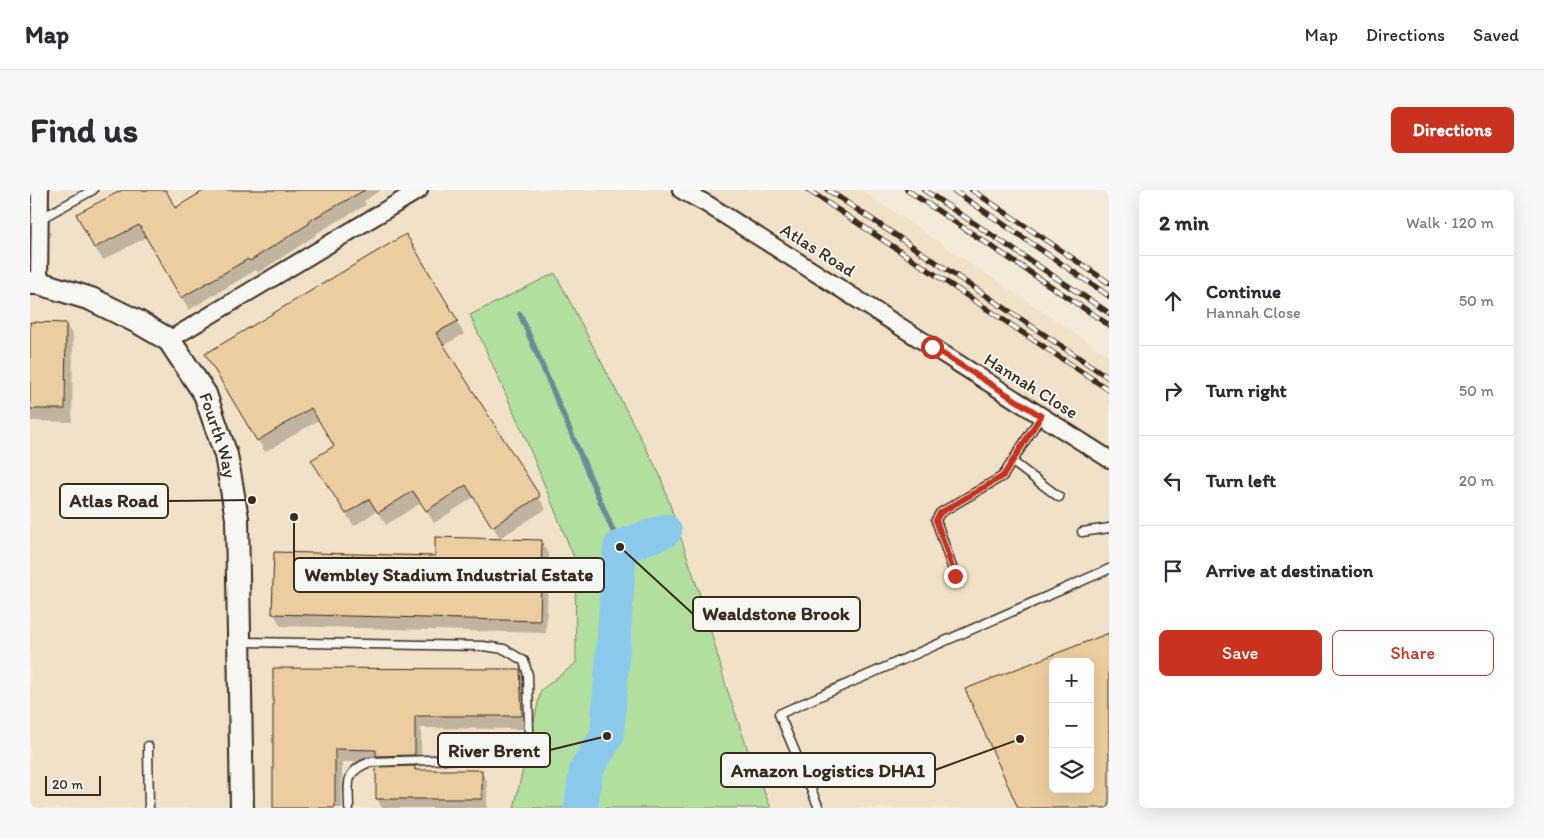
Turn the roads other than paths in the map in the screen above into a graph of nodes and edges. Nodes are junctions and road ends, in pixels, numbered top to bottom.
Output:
1 (40, 190) edge
2 (93, 190) edge
3 (419, 190) edge
4 (681, 190) edge
5 (40, 219) junction
6 (34, 283) edge
7 (169, 340) junction
8 (932, 347) joint
9 (1041, 416) junction
10 (1109, 459) edge
11 (1014, 463) junction
12 (1059, 497) dead end
13 (1109, 528) edge
14 (1082, 532) dead end
15 (1109, 569) edge
16 (955, 576) dead end
17 (239, 642) junction
18 (148, 746) dead end
19 (149, 808) edge
20 (242, 808) edge
21 (349, 808) edge
22 (819, 808) edge

1 - 5 street, Fourth Way
2 - 5 lane
3 - 7 street
4 - 8 street, Atlas Road
5 - 6 street, Fourth Way
6 - 7 main road, Fourth Way
7 - 17 main road, Fourth Way
8 - 9 street, Hannah Close
9 - 10 street, Hannah Close
9 - 11 lane
11 - 12 lane
11 - 16 lane
13 - 14 lane
15 - 22 lane
17 - 20 main road, Fourth Way
17 - 21 lane
18 - 19 lane

